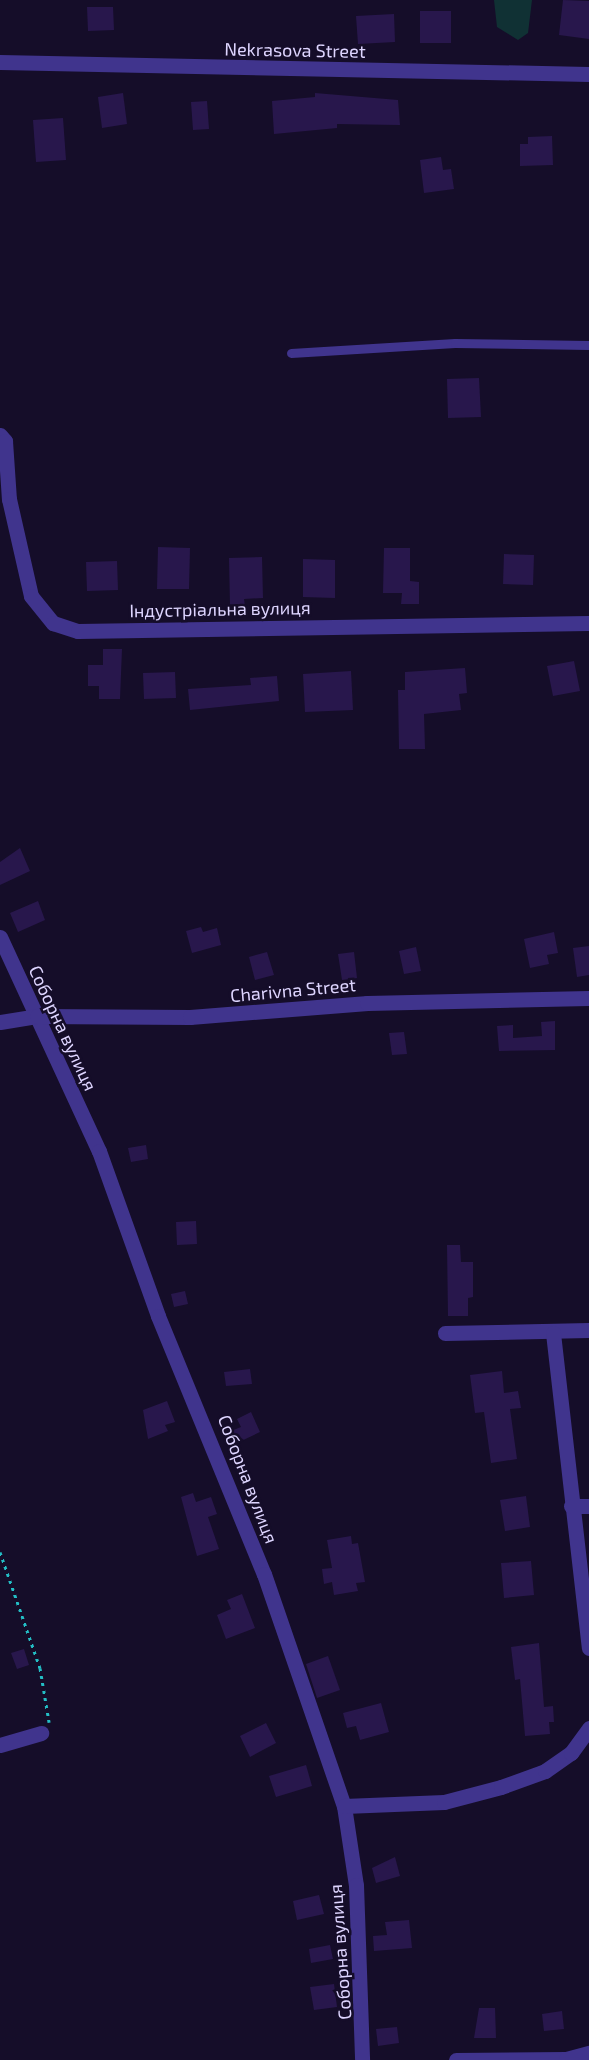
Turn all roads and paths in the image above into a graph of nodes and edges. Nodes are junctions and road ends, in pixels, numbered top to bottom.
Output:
1 (0, 62) edge
2 (589, 74) edge
3 (589, 345) edge
4 (291, 353) dead end
5 (0, 435) edge
6 (589, 623) edge
7 (0, 937) edge
8 (589, 998) edge
9 (37, 1016) junction
10 (0, 1022) edge
11 (589, 1330) edge
12 (445, 1333) dead end
13 (553, 1333) junction
14 (571, 1506) junction
15 (589, 1506) edge
16 (0, 1552) edge
17 (589, 1648) edge
18 (589, 1728) edge
19 (41, 1733) joint
20 (0, 1745) edge
21 (344, 1806) junction
22 (589, 2053) edge
23 (362, 2060) edge
24 (456, 2060) edge

1 - 2 street, Nekrasova Street
3 - 4 lane
5 - 6 street, Індустріальна вулиця
7 - 9 street, Соборна вулиця
8 - 9 street, Charivna Street
9 - 10 street, Charivna Street
9 - 21 street, Соборна вулиця
11 - 13 street
12 - 13 street
13 - 14 street
14 - 15 street
14 - 17 street
16 - 19 path
18 - 21 street
19 - 20 street
21 - 23 street, Соборна вулиця
22 - 24 street

